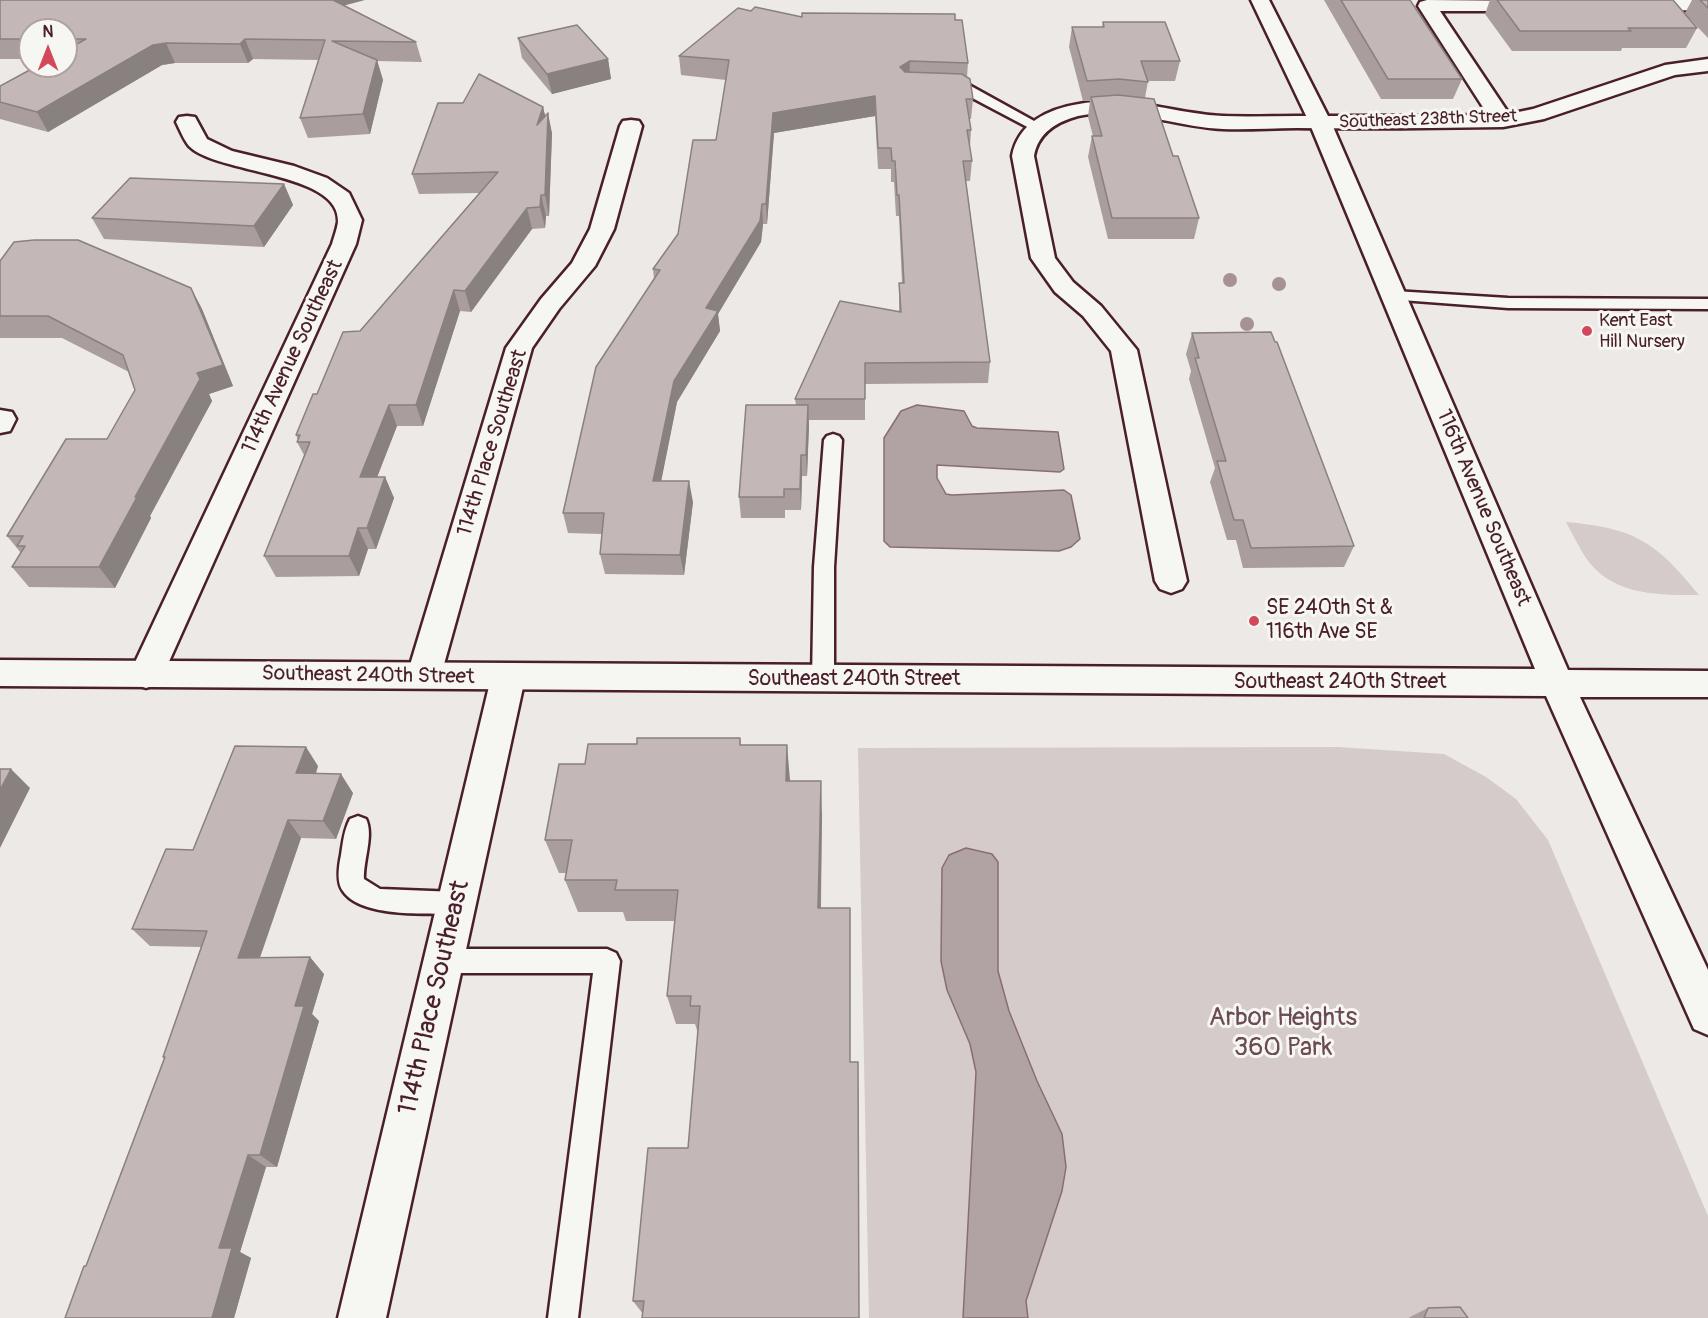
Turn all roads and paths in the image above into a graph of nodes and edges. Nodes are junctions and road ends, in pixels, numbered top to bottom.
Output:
1 (1260, 0) edge
2 (1708, 4) edge
3 (1556, 5) edge
4 (1614, 5) edge
5 (1708, 65) edge
6 (931, 87) edge
7 (1503, 121) junction
8 (187, 122) dead end
9 (1320, 122) junction
10 (631, 126) dead end
11 (1038, 127) junction
12 (1394, 296) junction
13 (1708, 304) edge
14 (833, 440) dead end
15 (1172, 581) dead end
16 (0, 673) edge
17 (146, 675) junction
18 (424, 675) junction
19 (508, 678) junction
20 (823, 680) junction
21 (1708, 684) edge
22 (1558, 685) junction
23 (358, 826) dead end
24 (457, 903) junction
25 (443, 961) junction
26 (1708, 1015) edge
27 (363, 1318) edge
28 (563, 1318) edge

1 - 9 street, 116th Avenue Southeast
2 - 4 street
3 - 7 street
5 - 7 street, Southeast 238th Street
6 - 11 lane
7 - 9 street, Southeast 238th Street
8 - 17 street, 114th Avenue Southeast
9 - 11 street, Southeast 238th Street
9 - 12 street, 116th Avenue Southeast
10 - 18 street, 114th Place Southeast
11 - 15 street
12 - 13 lane
12 - 22 street, 116th Avenue Southeast
14 - 20 lane
16 - 17 street, Southeast 240th Street
17 - 18 street, Southeast 240th Street
18 - 19 street, Southeast 240th Street
19 - 20 street, Southeast 240th Street
19 - 24 street, 114th Place Southeast
20 - 22 street, Southeast 240th Street
21 - 22 street, Southeast 240th Street
22 - 26 street, 116th Avenue Southeast
23 - 24 lane
24 - 25 street, 114th Place Southeast
25 - 27 street, 114th Place Southeast
25 - 28 lane

